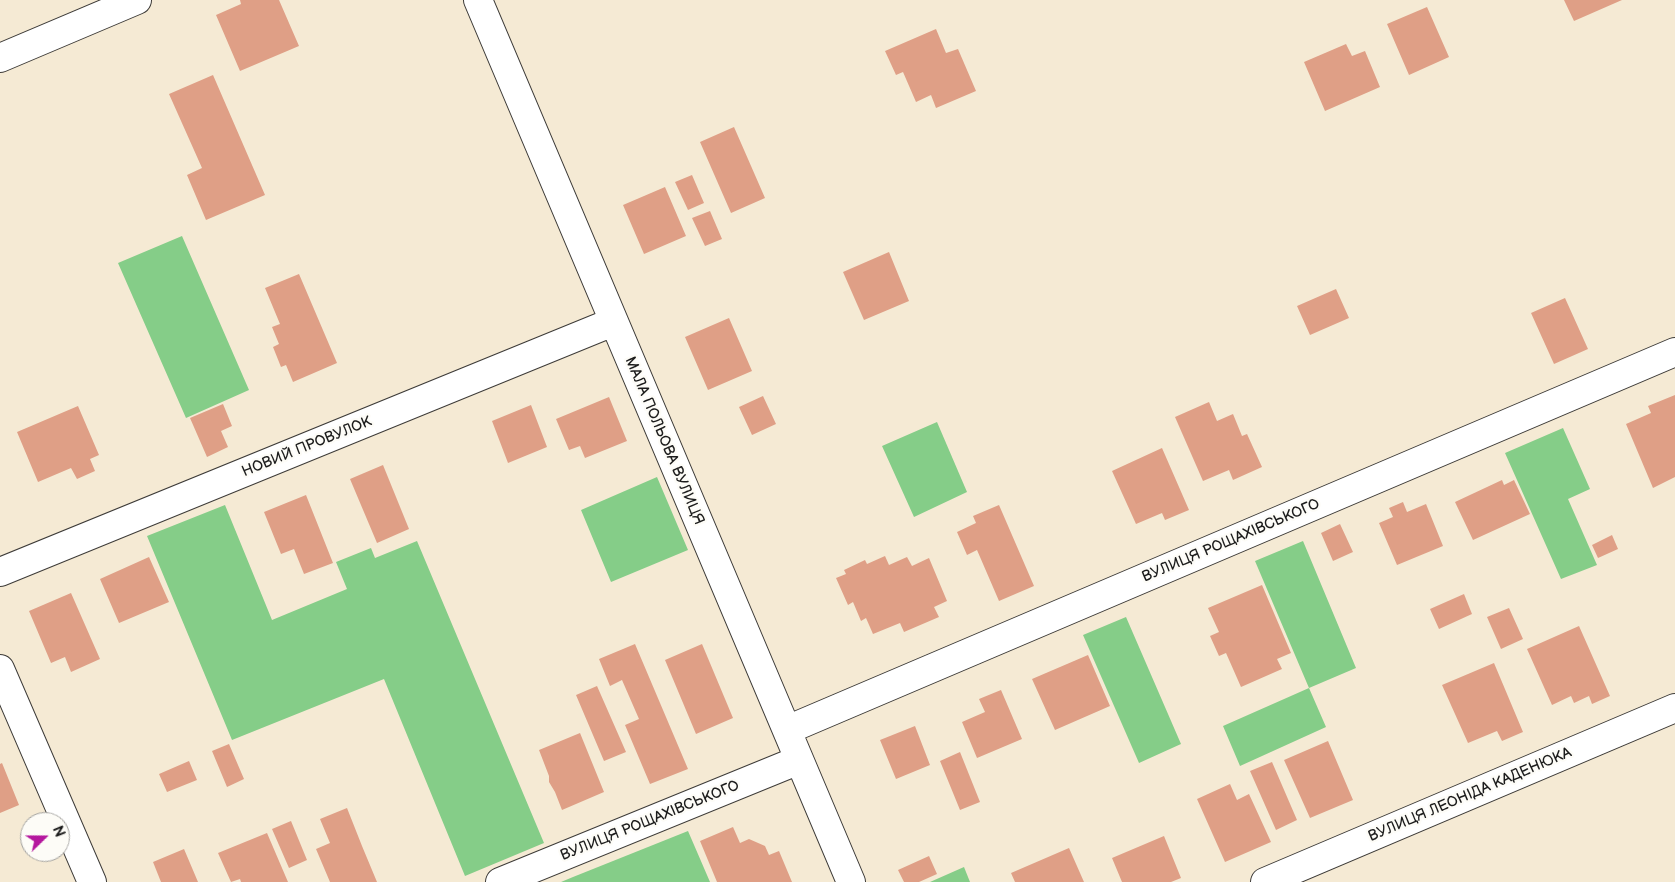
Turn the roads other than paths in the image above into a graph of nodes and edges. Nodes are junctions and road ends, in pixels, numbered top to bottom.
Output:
1 (137, 0) edge
2 (478, 0) edge
3 (0, 58) edge
4 (614, 322) junction
5 (1675, 352) edge
6 (0, 572) edge
7 (0, 669) edge
8 (1675, 708) edge
9 (787, 730) junction
10 (799, 760) junction
11 (92, 882) edge
12 (500, 882) edge
13 (851, 882) edge
14 (1265, 882) edge

1 - 3 street
2 - 4 street, МАЛА ПОЛЬОВА ВУЛИЦЯ
4 - 6 street, НОВИЙ ПРОВУЛОК
4 - 9 street, МАЛА ПОЛЬОВА ВУЛИЦЯ
5 - 9 street, ВУЛИЦЯ РОЩАХІВСЬКОГО
7 - 11 street
8 - 14 street, ВУЛИЦЯ ЛЕОНІДА КАДЕНЮКА
9 - 10 street, МАЛА ПОЛЬОВА ВУЛИЦЯ
10 - 12 street, ВУЛИЦЯ РОЩАХІВСЬКОГО
10 - 13 street, МАЛА ПОЛЬОВА ВУЛИЦЯ

